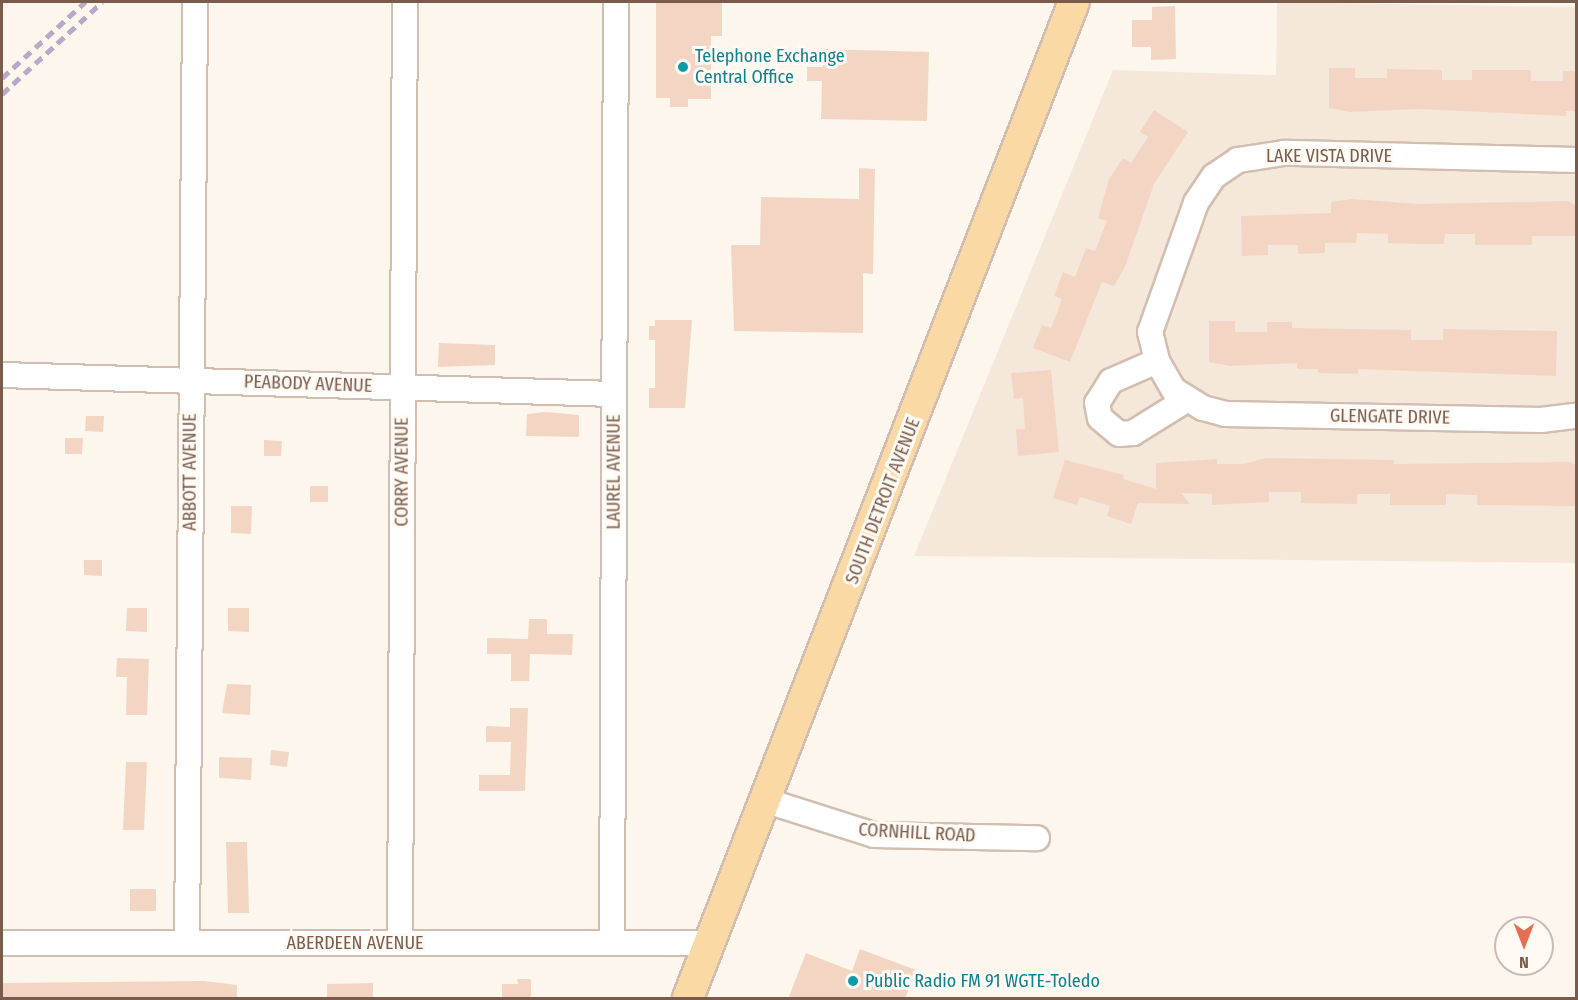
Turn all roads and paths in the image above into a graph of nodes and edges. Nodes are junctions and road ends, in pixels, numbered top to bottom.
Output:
1 (195, 2) edge
2 (405, 2) edge
3 (616, 2) edge
4 (1074, 2) edge
5 (1576, 160) edge
6 (1157, 361) junction
7 (2, 375) edge
8 (190, 381) junction
9 (403, 387) junction
10 (614, 394) junction
11 (1195, 404) junction
12 (1576, 416) edge
13 (767, 801) junction
14 (1037, 837) dead end
15 (2, 943) edge
16 (187, 943) junction
17 (400, 943) junction
18 (612, 943) junction
19 (710, 943) junction
20 (688, 999) edge

1 - 8 street, ABBOTT AVENUE
2 - 9 street, CORRY AVENUE
3 - 10 street, LAUREL AVENUE
4 - 13 main road, SOUTH DETROIT AVENUE
5 - 6 street, LAKE VISTA DRIVE
6 - 11 street, LAKE VISTA DRIVE
6 - 11 street
7 - 8 street, PEABODY AVENUE
8 - 9 street, PEABODY AVENUE
8 - 16 street, ABBOTT AVENUE
9 - 10 street, PEABODY AVENUE
9 - 17 street, CORRY AVENUE
10 - 18 street, LAUREL AVENUE
11 - 12 street, GLENGATE DRIVE
13 - 14 street, CORNHILL ROAD
13 - 19 main road, SOUTH DETROIT AVENUE
15 - 16 street, ABERDEEN AVENUE
16 - 17 street, ABERDEEN AVENUE
17 - 18 street, ABERDEEN AVENUE
18 - 19 street, ABERDEEN AVENUE
19 - 20 main road, SOUTH DETROIT AVENUE

